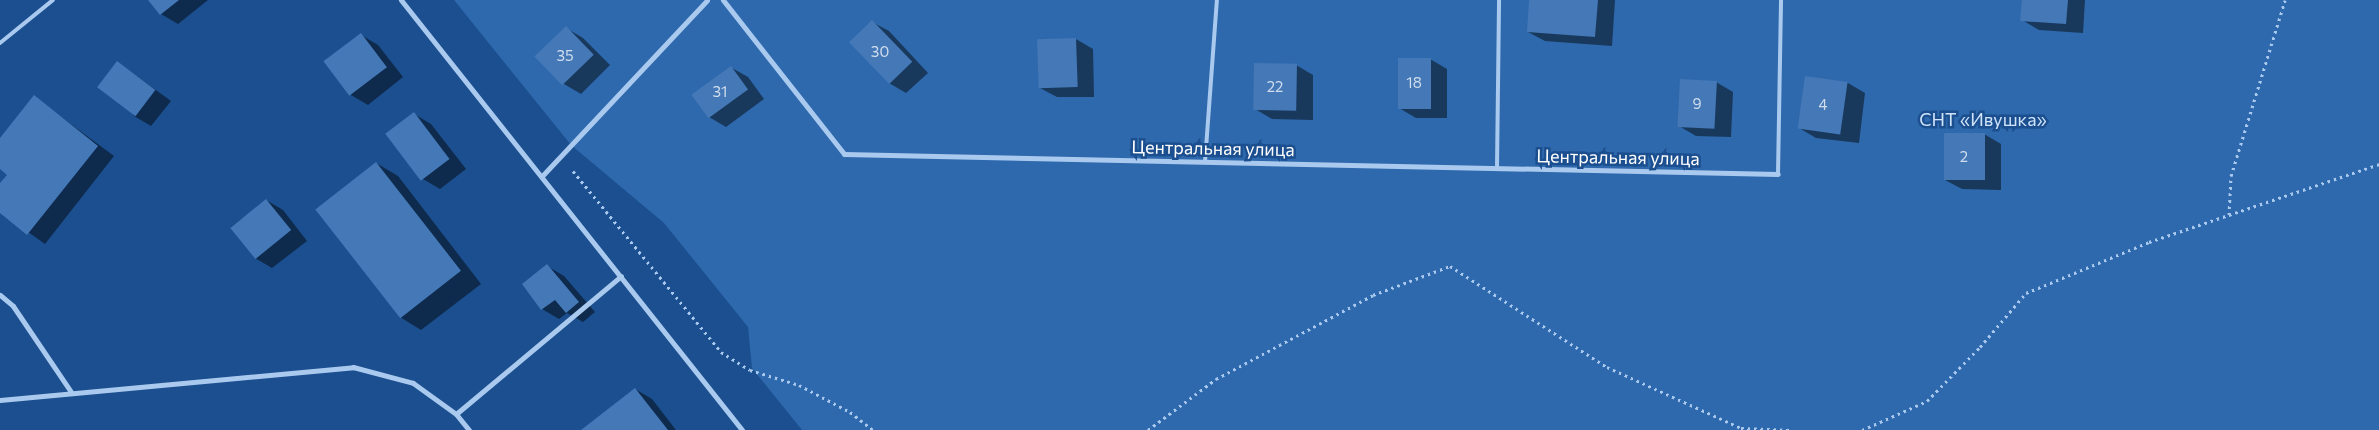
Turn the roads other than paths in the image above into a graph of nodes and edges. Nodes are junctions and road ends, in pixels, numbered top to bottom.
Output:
1 (53, 0) edge
2 (401, 0) edge
3 (707, 0) edge
4 (723, 0) edge
5 (1218, 0) edge
6 (1499, 0) edge
7 (1781, 0) edge
8 (0, 43) edge
9 (1205, 162) junction
10 (1497, 168) junction
11 (1778, 174) joint
12 (542, 176) junction
13 (621, 276) junction
14 (0, 295) edge
15 (71, 392) junction
16 (0, 400) edge
17 (456, 414) junction
18 (469, 430) edge
19 (742, 430) edge

1 - 8 lane
2 - 12 street
3 - 12 street
4 - 9 street, Центральная улица
5 - 9 lane
6 - 10 lane
7 - 11 lane
9 - 10 street, Центральная улица
10 - 11 street, Центральная улица
12 - 13 street
13 - 17 street
13 - 19 street
14 - 15 street
15 - 16 street
15 - 17 street
17 - 18 street

